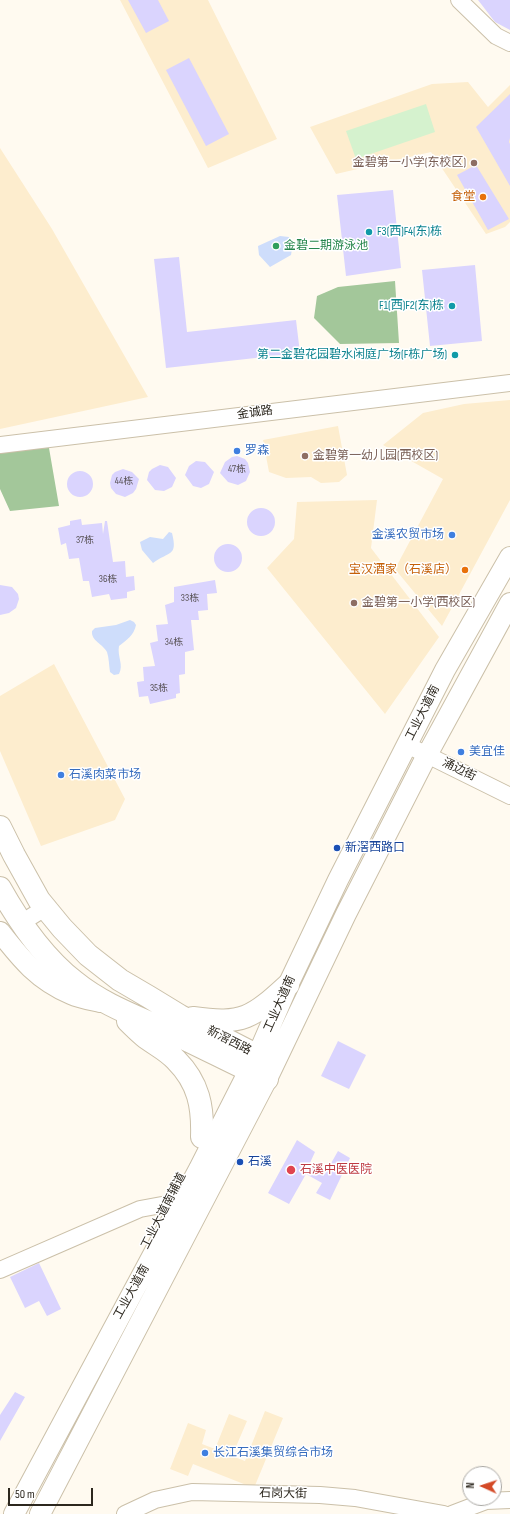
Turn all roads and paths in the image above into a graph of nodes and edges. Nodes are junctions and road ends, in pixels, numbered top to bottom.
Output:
1 (459, 0) edge
2 (510, 43) edge
3 (510, 383) edge
4 (0, 444) edge
5 (510, 557) edge
6 (510, 603) edge
7 (407, 745) junction
8 (427, 755) junction
9 (510, 796) edge
10 (0, 827) edge
11 (0, 888) edge
12 (45, 908) junction
13 (21, 924) junction
14 (0, 932) edge
15 (288, 985) junction
16 (111, 1005) junction
17 (180, 1016) junction
18 (257, 1068) junction
19 (202, 1137) junction
20 (167, 1204) junction
21 (0, 1270) edge
22 (96, 1360) junction
23 (49, 1448) junction
24 (69, 1458) junction
25 (510, 1500) edge
26 (14, 1514) edge
27 (40, 1514) edge
28 (125, 1514) edge
29 (444, 1514) edge
30 (452, 1514) edge

1 - 2 street
3 - 4 street, 金诚路
5 - 7 main road, 工业大道南
6 - 8 main road
7 - 8 street, 涌边街
7 - 15 main road, 工业大道南
8 - 9 street, 涌边街
8 - 18 main road
10 - 12 highway, 新滘西路
11 - 13 highway, 新滘西路
12 - 13 street
12 - 17 highway, 新滘西路
13 - 16 highway, 新滘西路
14 - 16 main road
15 - 17 highway
15 - 18 main road, 工业大道南
16 - 18 highway, 新滘西路
16 - 19 highway
17 - 18 highway, 新滘西路
18 - 19 main road, 工业大道南辅道
18 - 22 main road, 工业大道南
18 - 24 main road
19 - 20 main road, 工业大道南辅道
20 - 21 street
20 - 22 main road, 工业大道南辅道
22 - 23 main road, 工业大道南
23 - 24 street
23 - 26 main road, 工业大道南
24 - 27 main road
25 - 30 street
28 - 29 street, 石岗大街

